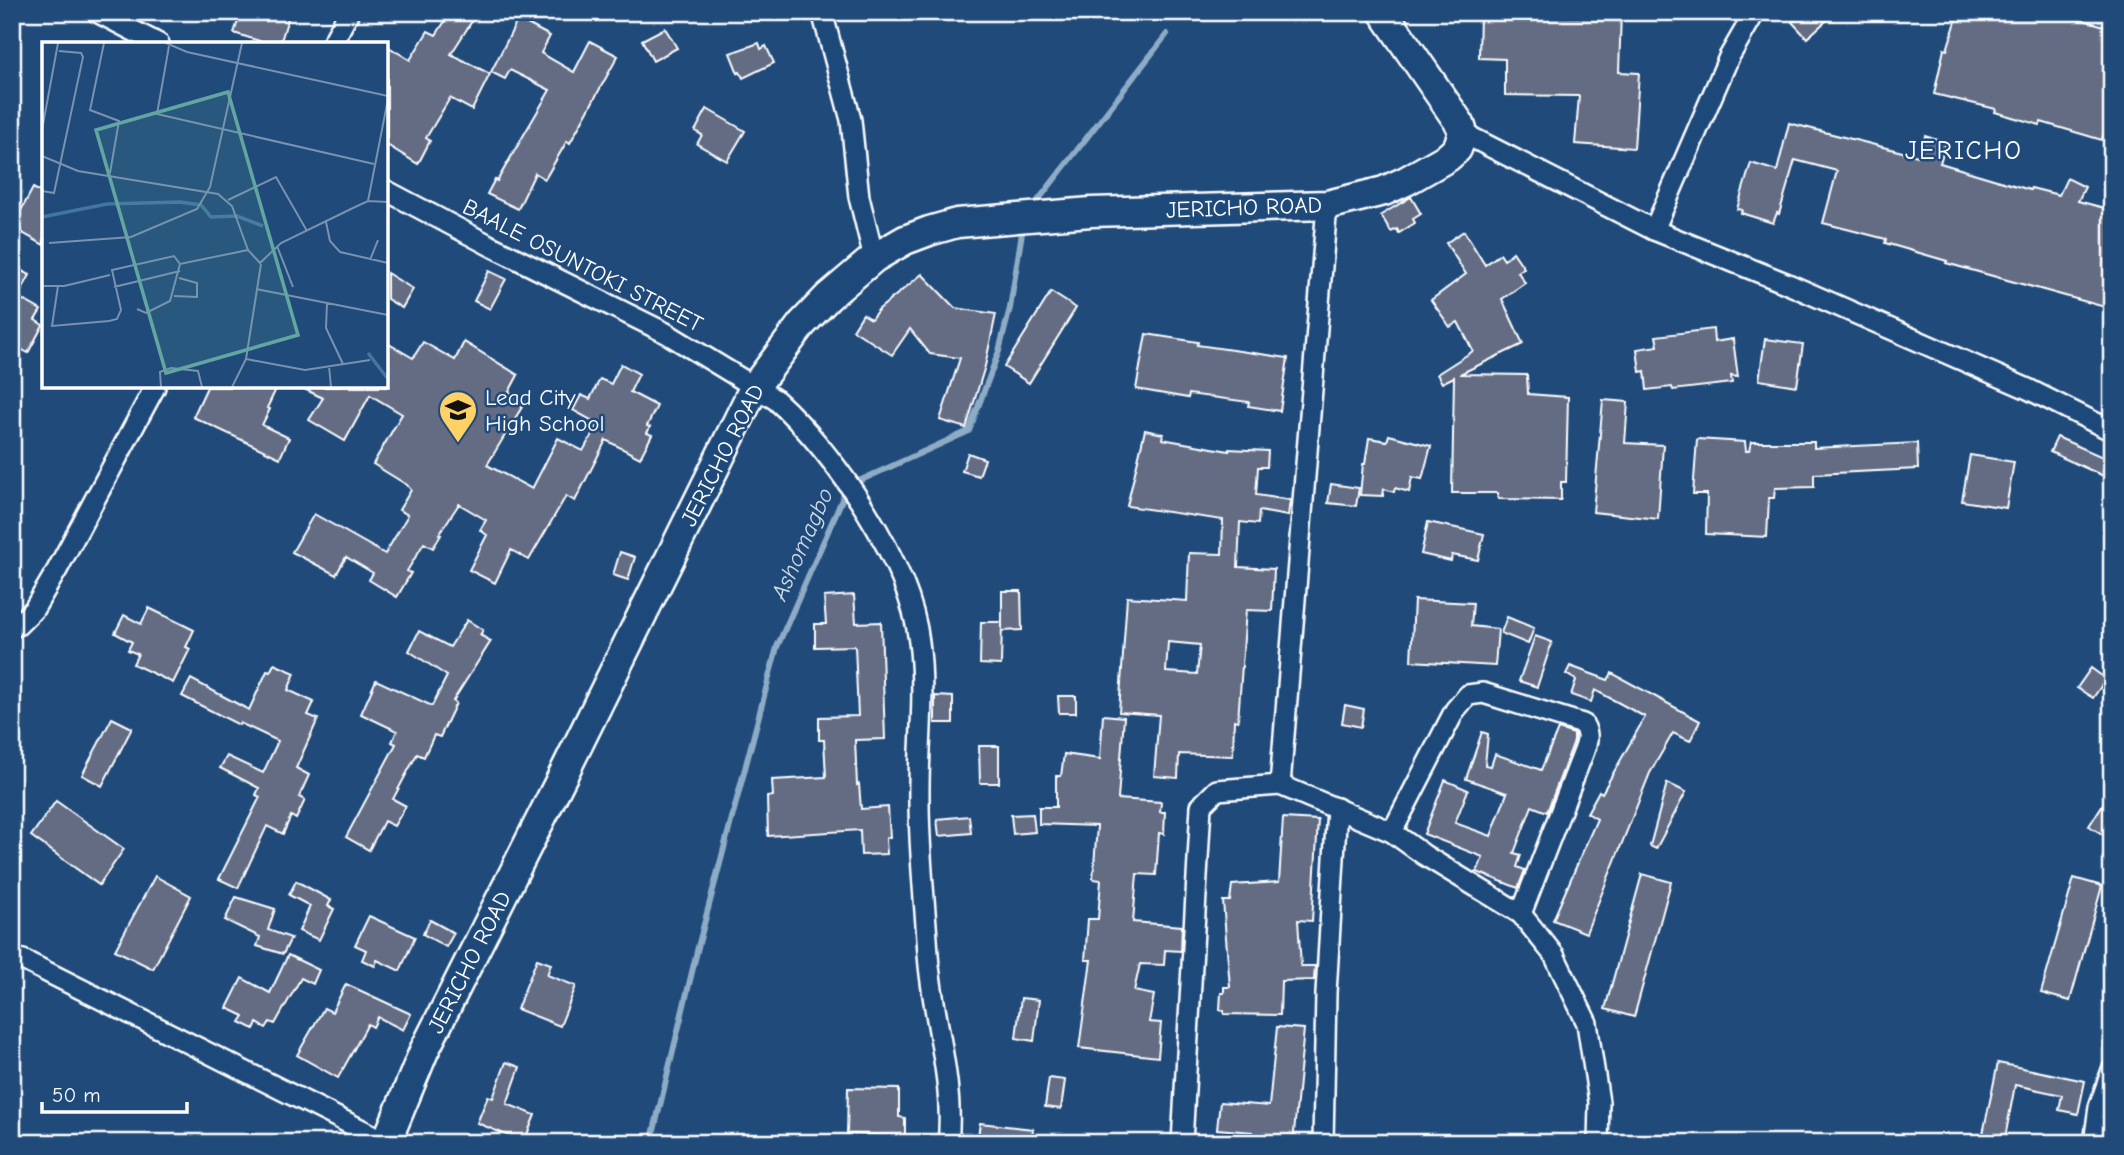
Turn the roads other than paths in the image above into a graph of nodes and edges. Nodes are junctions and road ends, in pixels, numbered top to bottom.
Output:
1 (97, 12) edge
2 (349, 12) edge
3 (822, 12) edge
4 (1383, 12) edge
5 (1755, 12) edge
6 (155, 42) edge
7 (333, 42) edge
8 (1463, 133) junction
9 (388, 192) edge
10 (1327, 205) junction
11 (1654, 230) junction
12 (874, 258) junction
13 (154, 388) edge
14 (754, 388) junction
15 (2112, 431) edge
16 (15, 626) edge
17 (1280, 785) junction
18 (1337, 808) junction
19 (1392, 832) junction
20 (1521, 914) junction
21 (12, 957) edge
22 (2112, 1070) edge
23 (386, 1142) edge
24 (948, 1143) edge
25 (1182, 1143) edge
26 (1323, 1143) edge
27 (1598, 1143) edge
28 (2094, 1143) edge

1 - 6 street
2 - 7 street
3 - 12 street
4 - 8 street
5 - 11 street
8 - 10 street, JERICHO ROAD
8 - 11 street
9 - 14 street, BAALE OSUNTOKI STREET
10 - 12 street, JERICHO ROAD
10 - 17 street
11 - 15 street
12 - 14 street, JERICHO ROAD
13 - 16 street
14 - 23 street, JERICHO ROAD
14 - 24 street, BAALE OSUNTOKI STREET
17 - 18 street
17 - 25 street
18 - 19 street
18 - 26 street
19 - 20 street
19 - 20 street
20 - 27 street
21 - 23 street
22 - 28 street

